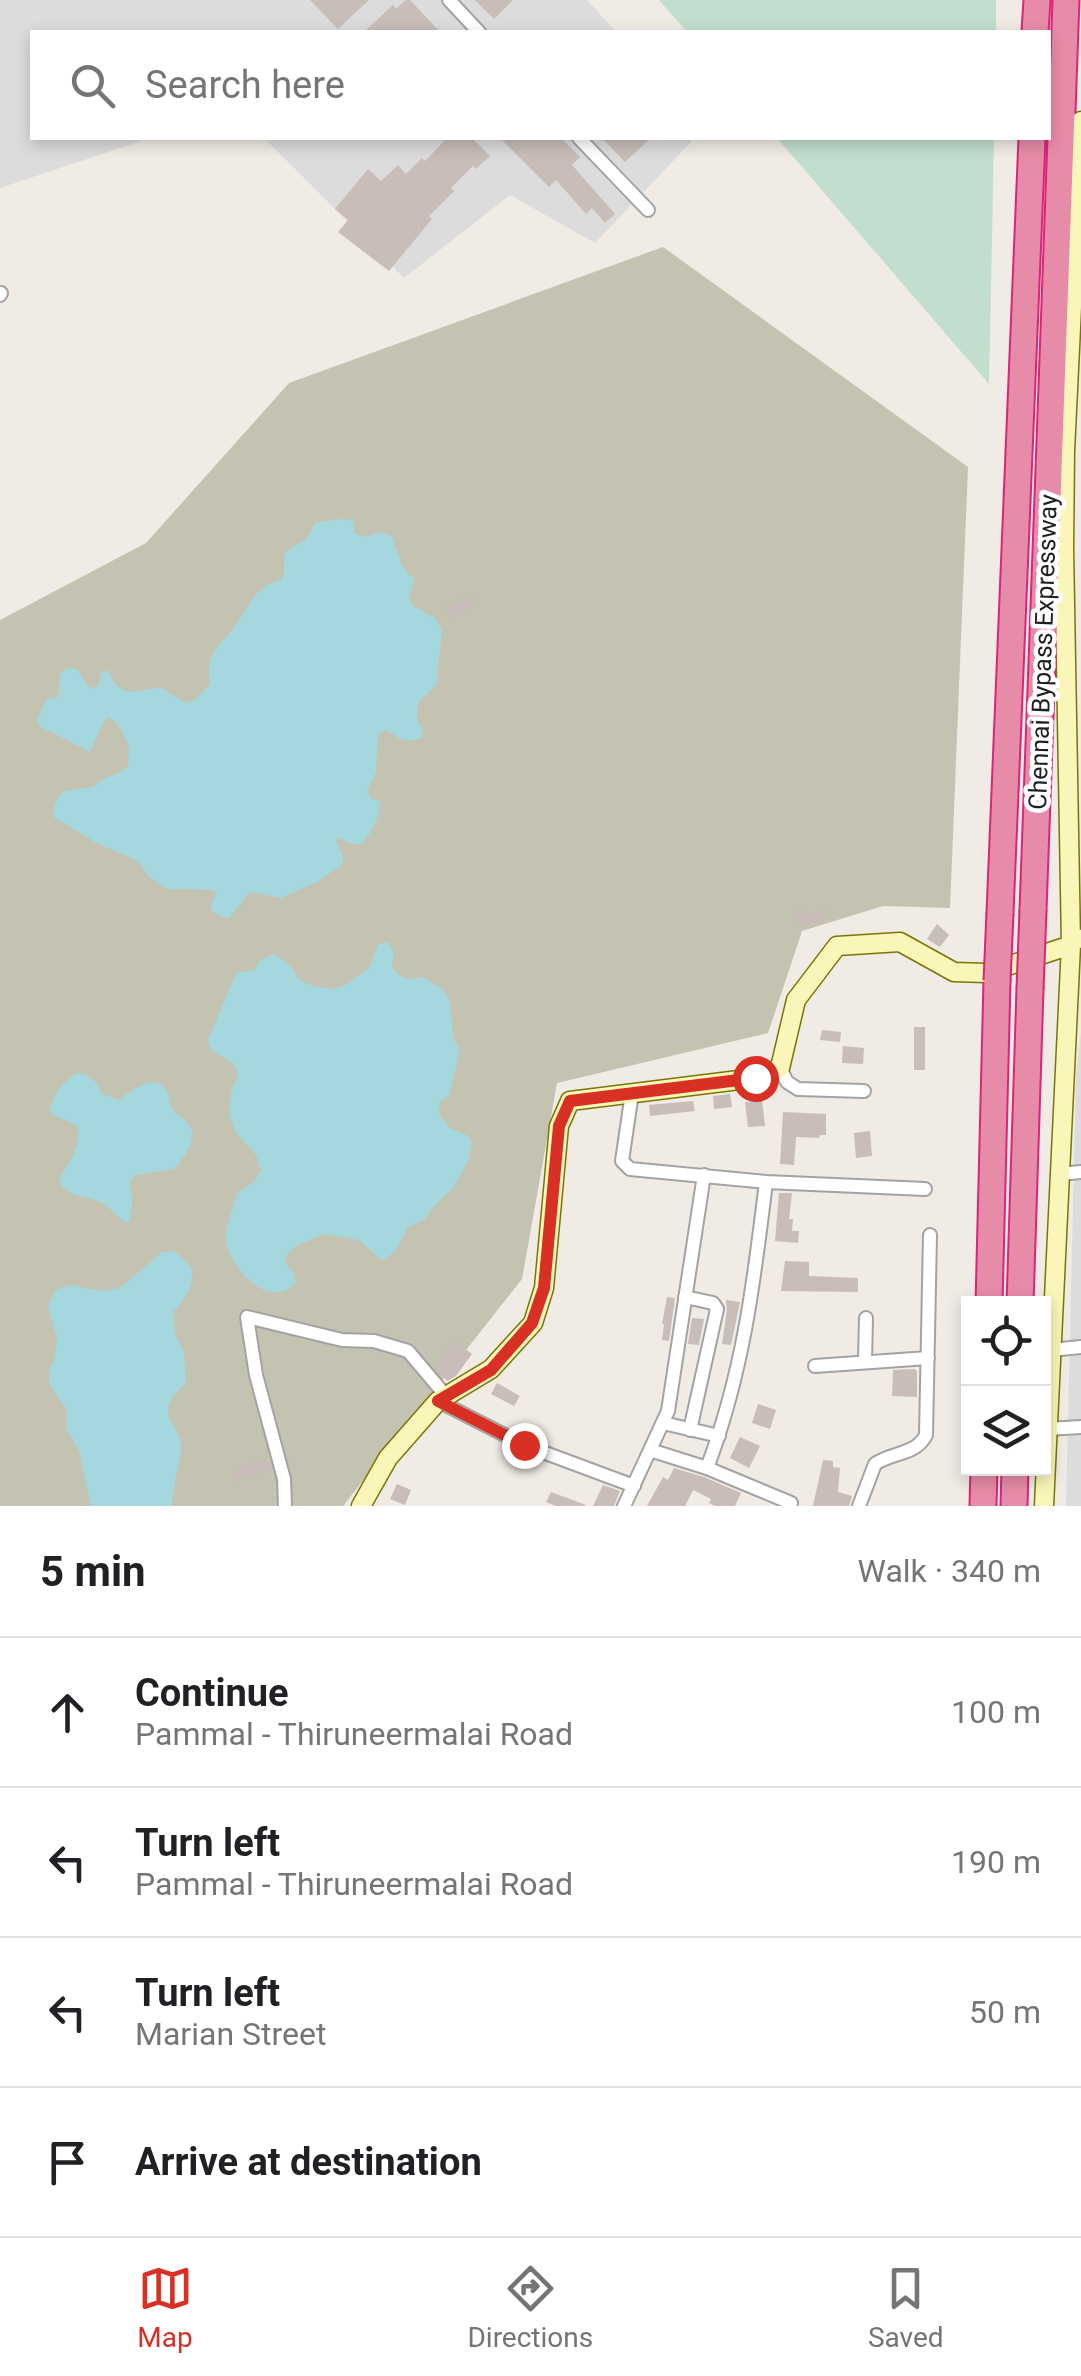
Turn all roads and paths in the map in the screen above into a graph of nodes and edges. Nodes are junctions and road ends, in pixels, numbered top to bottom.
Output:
1 (448, 0) edge
2 (1037, 0) edge
3 (1066, 0) edge
4 (476, 30) edge
5 (1036, 30) edge
6 (1081, 121) edge
7 (581, 140) edge
8 (1032, 140) edge
9 (648, 210) dead end
10 (1058, 446) junction
11 (1055, 546) junction
12 (1076, 939) edge
13 (780, 1068) junction
14 (1073, 1070) edge
15 (864, 1091) dead end
16 (632, 1094) junction
17 (1081, 1172) edge
18 (1060, 1174) junction
19 (704, 1175) junction
20 (766, 1182) junction
21 (925, 1189) dead end
22 (930, 1236) dead end
23 (988, 1296) edge
24 (1020, 1296) edge
25 (686, 1297) junction
26 (866, 1318) dead end
27 (1081, 1347) edge
28 (1051, 1350) joint
29 (928, 1358) junction
30 (864, 1362) junction
31 (815, 1366) dead end
32 (442, 1398) junction
33 (663, 1423) junction
34 (1081, 1427) edge
35 (1051, 1429) edge
36 (690, 1430) junction
37 (719, 1436) junction
38 (650, 1450) junction
39 (706, 1468) junction
40 (984, 1476) edge
41 (1016, 1476) edge
42 (1045, 1476) edge
43 (634, 1486) junction
44 (790, 1504) dead end
45 (629, 1505) edge
46 (285, 1506) edge
47 (362, 1506) edge
48 (859, 1506) edge
49 (983, 1506) edge
50 (1014, 1506) edge
51 (1044, 1506) edge

1 - 4 street
2 - 5 highway
3 - 10 highway, Chennai Bypass Expressway
6 - 10 street
7 - 9 street
8 - 23 highway, Chennai Bypass Expressway, bridge
10 - 11 highway, Chennai Bypass Expressway
11 - 12 street
11 - 24 highway, Chennai Bypass Expressway, bridge
12 - 13 street
12 - 14 street
13 - 15 street
13 - 16 street
14 - 18 street
16 - 19 street
16 - 32 street
17 - 18 street
18 - 28 street
19 - 20 street
19 - 25 street
20 - 21 street
20 - 37 street
22 - 29 street
25 - 33 street
25 - 36 street
26 - 30 street
27 - 28 street
29 - 30 street
29 - 48 street
30 - 31 street
32 - 43 street
32 - 46 street
32 - 47 street
33 - 36 street
33 - 38 street
34 - 35 street
36 - 37 street
37 - 39 street
38 - 39 street
38 - 43 street
39 - 44 street
40 - 49 highway
41 - 50 highway
42 - 51 street
43 - 45 street

